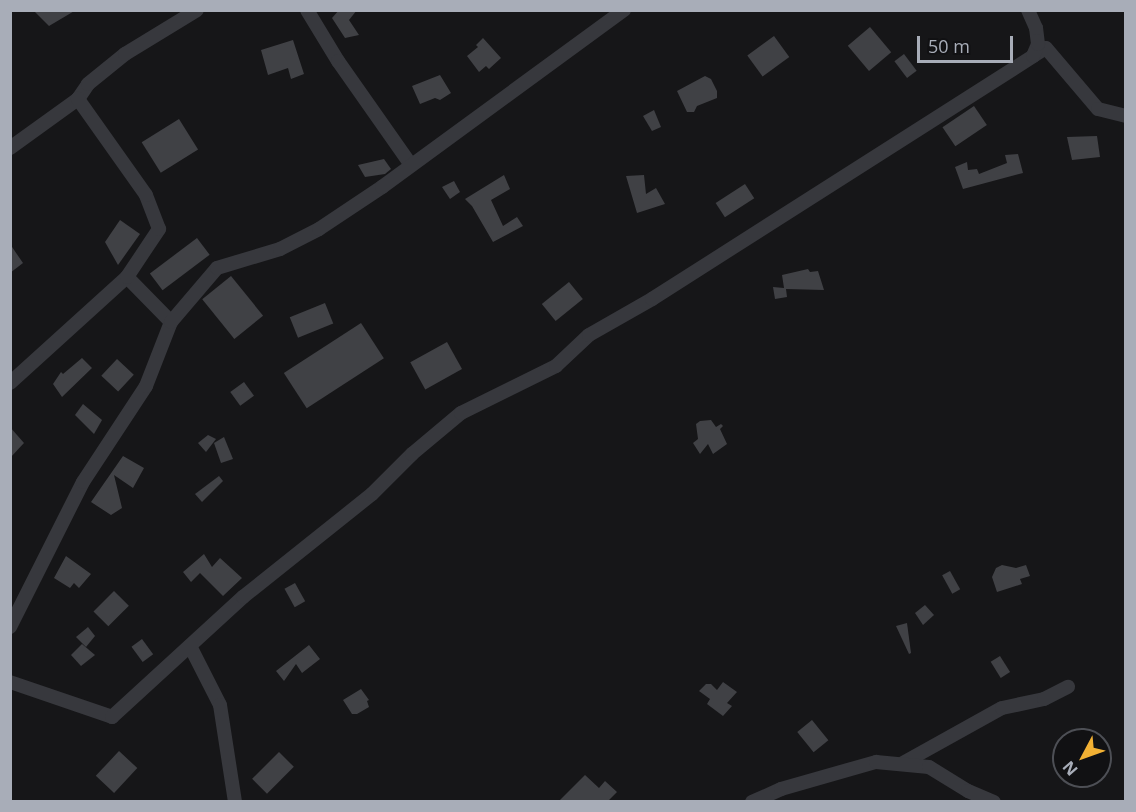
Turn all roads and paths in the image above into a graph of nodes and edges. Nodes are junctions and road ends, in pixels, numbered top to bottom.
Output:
1 (197, 10) edge
2 (307, 10) edge
3 (624, 10) edge
4 (1028, 10) edge
5 (1033, 56) junction
6 (78, 99) junction
7 (1125, 116) edge
8 (10, 148) edge
9 (411, 165) junction
10 (127, 277) junction
11 (171, 322) junction
12 (10, 383) edge
13 (10, 627) edge
14 (190, 646) junction
15 (10, 682) edge
16 (1068, 687) dead end
17 (901, 764) junction
18 (235, 801) edge
19 (752, 801) edge
20 (994, 801) edge

1 - 6 street
2 - 9 street
3 - 9 street
4 - 5 street
5 - 7 street
5 - 14 street
6 - 8 street
6 - 10 street
9 - 11 street
10 - 11 street
10 - 12 street
11 - 13 street
14 - 15 street
14 - 18 street
16 - 17 street
17 - 19 street
17 - 20 street

